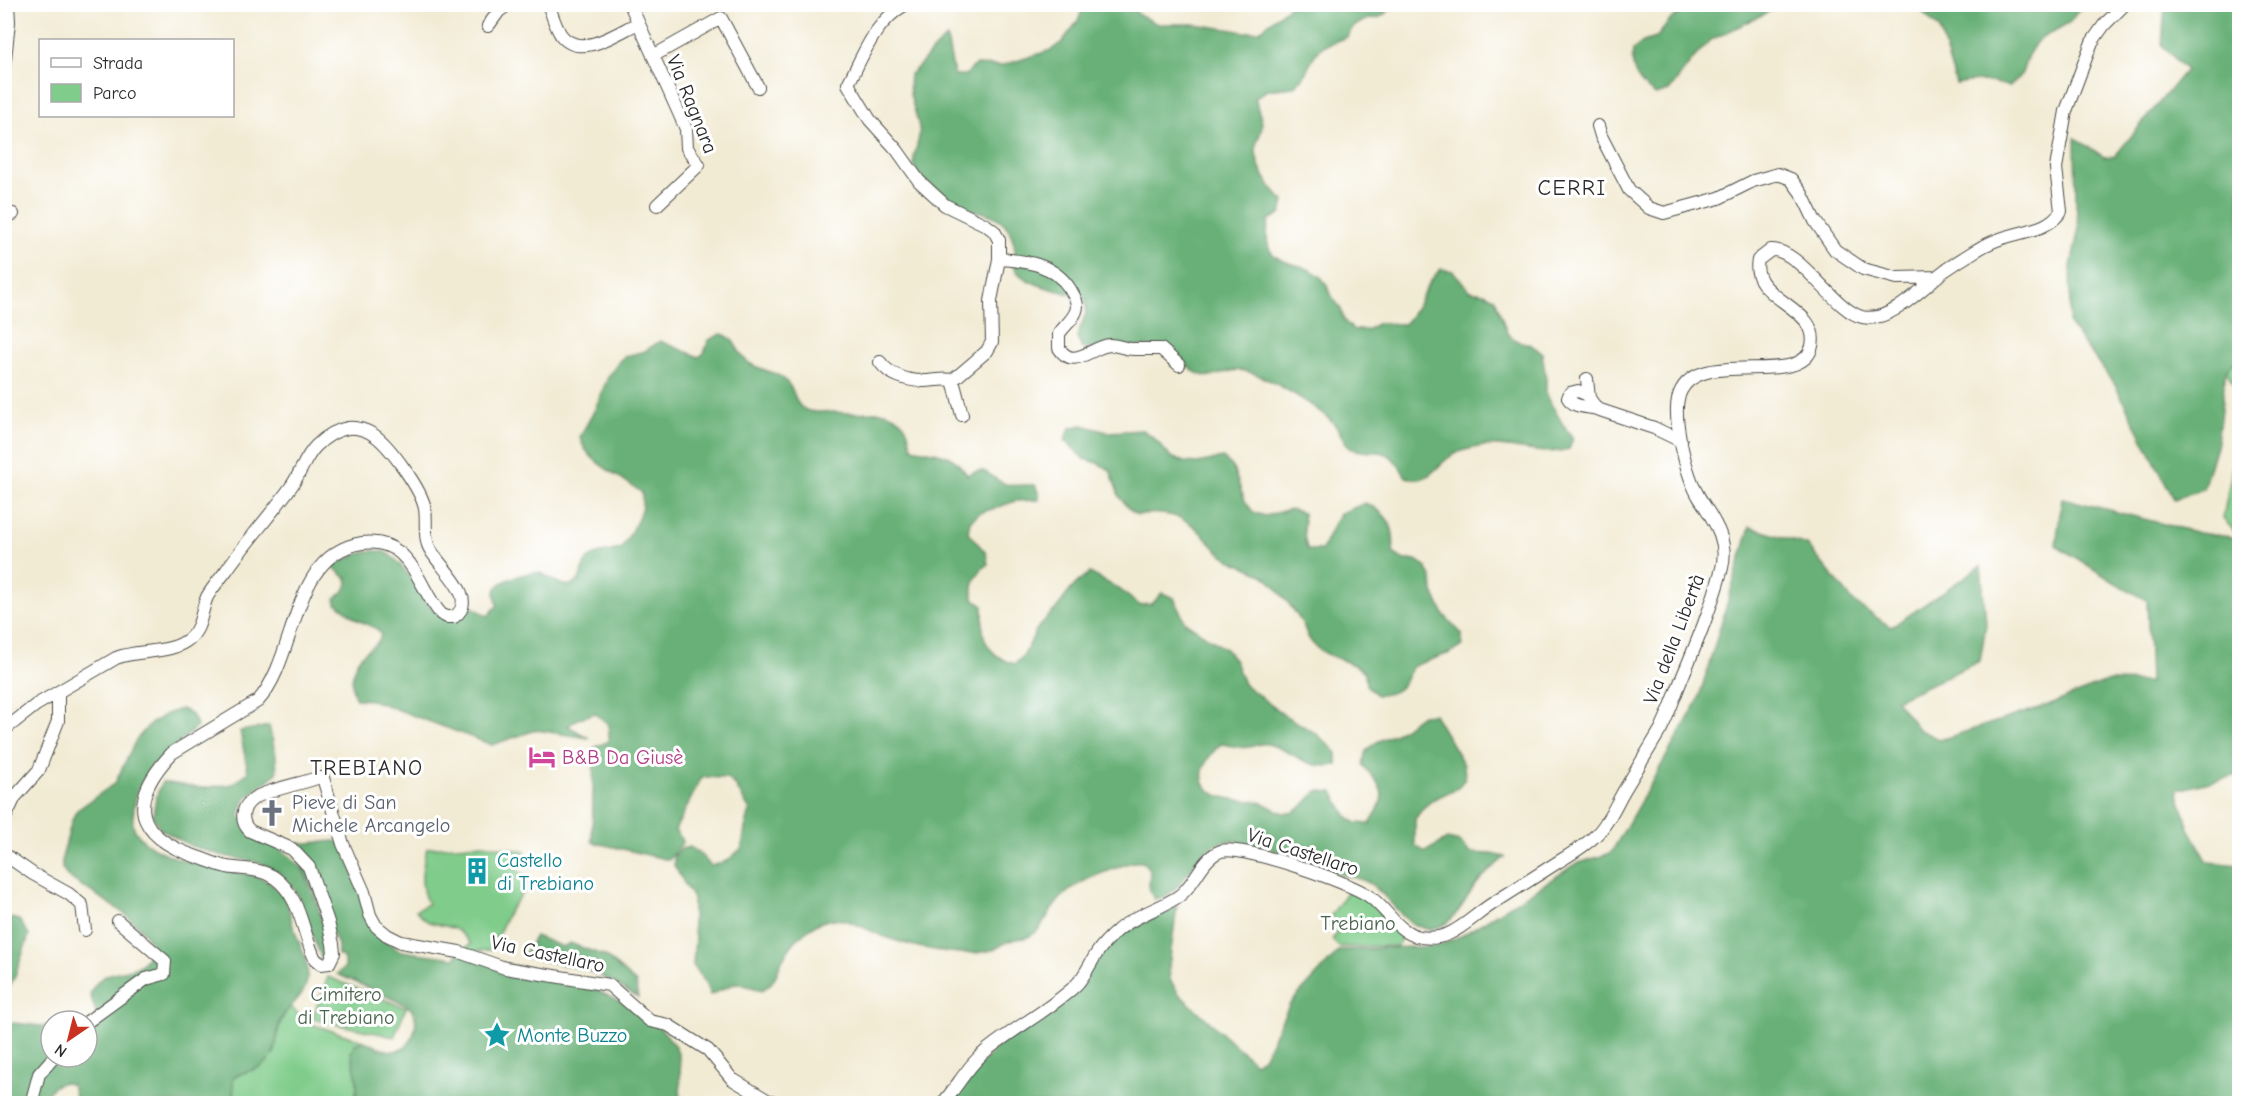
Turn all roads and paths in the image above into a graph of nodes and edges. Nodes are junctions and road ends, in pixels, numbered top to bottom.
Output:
1 (8, 4) edge
2 (509, 4) edge
3 (548, 4) edge
4 (630, 4) edge
5 (906, 4) edge
6 (2126, 4) edge
7 (638, 23) junction
8 (488, 26) dead end
9 (652, 56) junction
10 (4, 68) edge
11 (758, 87) dead end
12 (1598, 126) dead end
13 (657, 205) dead end
14 (999, 259) junction
15 (1937, 277) junction
16 (880, 362) dead end
17 (1179, 365) dead end
18 (953, 380) junction
19 (1587, 380) dead end
20 (1588, 395) junction
21 (1597, 409) junction
22 (962, 415) dead end
23 (1681, 441) junction
24 (58, 692) junction
25 (4, 730) edge
26 (4, 820) edge
27 (1599, 832) joint
28 (4, 854) edge
29 (118, 921) dead end
30 (86, 930) dead end
31 (99, 1013) edge
32 (43, 1069) edge
33 (31, 1104) edge
34 (784, 1104) edge
35 (942, 1104) edge

1 - 10 street
2 - 8 street
3 - 7 street
4 - 7 street, Via Ragnara
5 - 14 street
6 - 15 street, Via della Libertà
7 - 9 street, Via Ragnara
9 - 11 street
9 - 13 street, Via Ragnara
12 - 15 street
14 - 17 street
14 - 18 street
15 - 23 street, Via della Libertà
16 - 18 street
18 - 22 street
19 - 20 street
20 - 21 street
20 - 21 street
21 - 23 street
23 - 27 street, Via della Libertà
24 - 25 street
24 - 26 street
24 - 34 street, Via Castellaro
27 - 35 street, Via Castellaro
28 - 30 street
29 - 31 street
32 - 33 street

